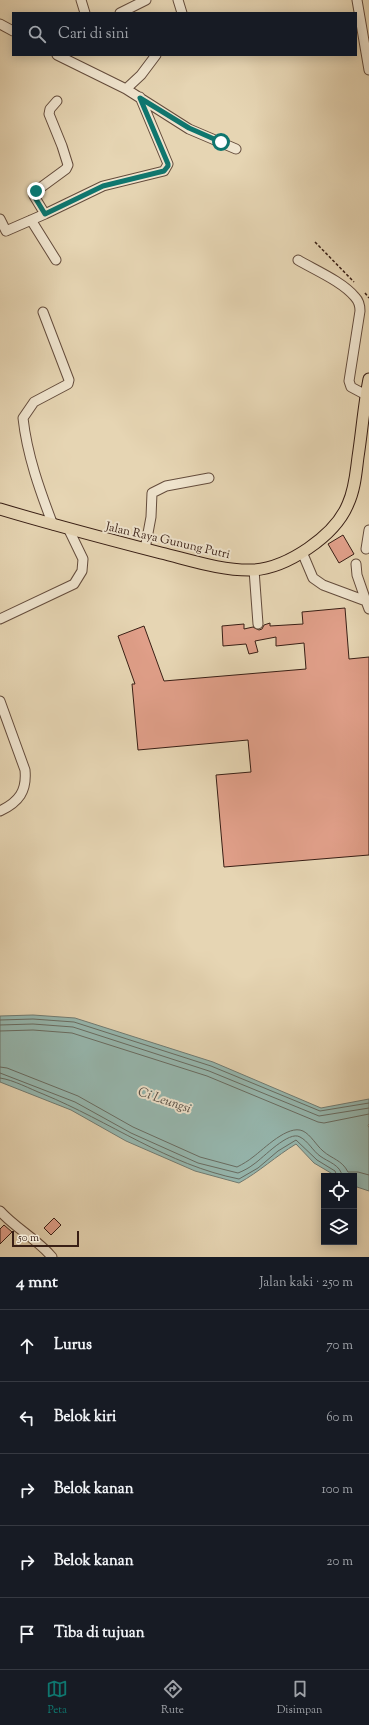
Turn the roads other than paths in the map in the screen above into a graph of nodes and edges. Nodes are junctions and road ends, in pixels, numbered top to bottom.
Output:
1 (81, 0) edge
2 (146, 0) edge
3 (178, 0) edge
4 (358, 0) edge
5 (85, 12) edge
6 (122, 12) edge
7 (182, 12) edge
8 (0, 24) edge
9 (12, 30) edge
10 (59, 56) edge
11 (155, 56) edge
12 (369, 70) edge
13 (126, 89) junction
14 (140, 98) junction
15 (57, 101) dead end
16 (236, 149) dead end
17 (45, 214) junction
18 (0, 219) edge
19 (31, 220) junction
20 (56, 260) dead end
21 (298, 260) dead end
22 (43, 312) dead end
23 (369, 379) edge
24 (366, 395) junction
25 (366, 419) edge
26 (209, 478) dead end
27 (0, 509) edge
28 (53, 525) junction
29 (70, 530) junction
30 (369, 530) edge
31 (144, 549) junction
32 (366, 549) dead end
33 (302, 552) junction
34 (356, 564) dead end
35 (254, 570) junction
36 (368, 605) edge
37 (0, 619) edge
38 (258, 624) dead end
39 (0, 702) edge
40 (0, 810) edge
41 (0, 1211) edge
42 (52, 1257) edge

1 - 5 street
2 - 6 street
3 - 7 street
4 - 12 street
8 - 9 street
10 - 13 street
11 - 13 street
13 - 14 street
14 - 16 street
14 - 17 street
15 - 17 street
17 - 19 street
18 - 19 street
19 - 20 street
21 - 24 street
22 - 28 street
23 - 24 main road, Jalan Raya Gunung Putri
24 - 25 main road, Jalan Raya Gunung Putri
25 - 33 main road, Jalan Raya Gunung Putri
26 - 31 street
27 - 28 main road, Jalan Raya Gunung Putri
28 - 29 main road, Jalan Raya Gunung Putri
29 - 31 main road, Jalan Raya Gunung Putri
29 - 37 street
30 - 32 street
31 - 35 main road, Jalan Raya Gunung Putri
33 - 35 main road, Jalan Raya Gunung Putri
33 - 36 street
34 - 36 street
35 - 38 street
39 - 40 street
41 - 42 street

